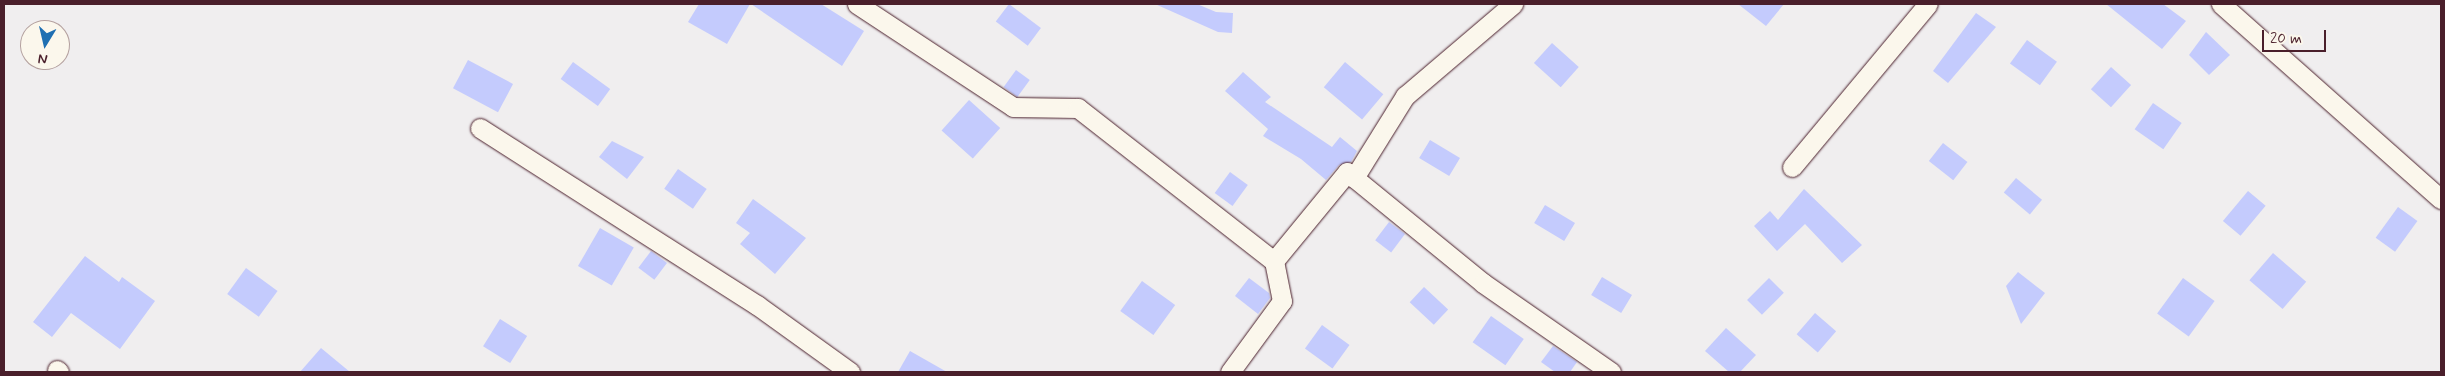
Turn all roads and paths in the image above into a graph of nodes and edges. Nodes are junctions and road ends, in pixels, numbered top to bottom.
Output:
1 (857, 4) edge
2 (1514, 4) edge
3 (1928, 4) edge
4 (2221, 4) edge
5 (480, 128) dead end
6 (1792, 167) dead end
7 (1354, 178) junction
8 (2441, 199) edge
9 (1274, 260) junction
10 (850, 372) edge
11 (1230, 372) edge
12 (1611, 372) edge

1 - 9 street
2 - 7 street
3 - 6 street
4 - 8 street
5 - 10 street
7 - 9 street
7 - 12 street
9 - 11 street

